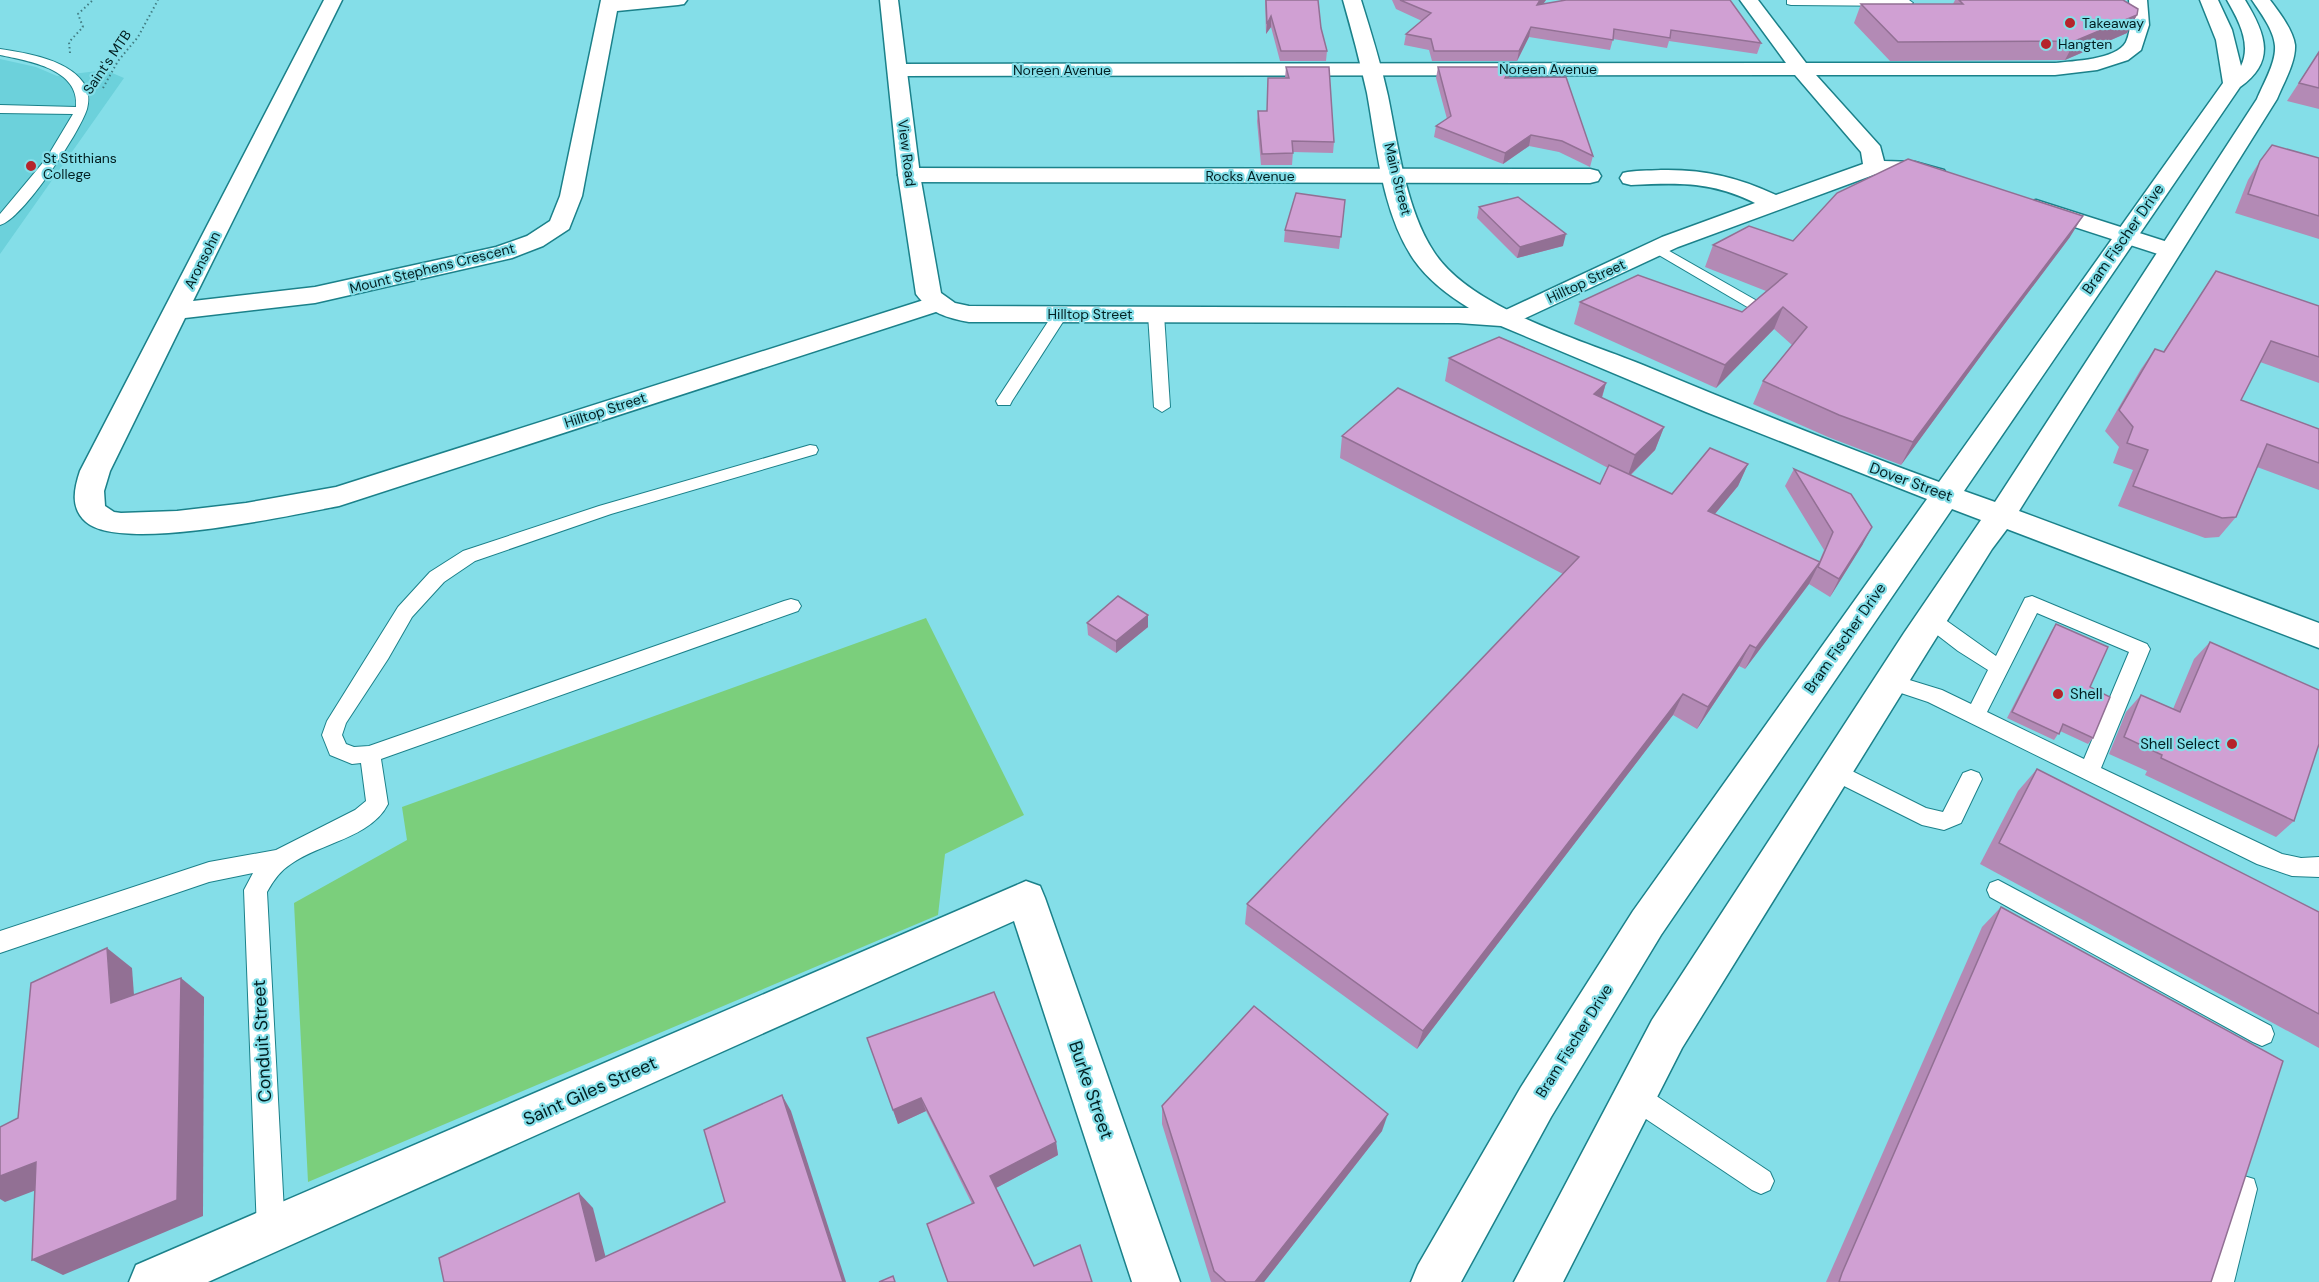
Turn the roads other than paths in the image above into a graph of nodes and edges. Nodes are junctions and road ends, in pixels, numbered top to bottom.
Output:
1 (333, 0) edge
2 (678, 0) edge
3 (889, 0) edge
4 (1352, 0) edge
5 (1749, 0) edge
6 (2138, 0) edge
7 (2209, 0) edge
8 (2236, 0) edge
9 (1833, 1) edge
10 (1791, 2) dead end
11 (2266, 2) edge
12 (609, 3) edge
13 (1908, 3) edge
14 (0, 52) edge
15 (1372, 69) junction
16 (1800, 69) junction
17 (898, 70) junction
18 (2233, 84) junction
19 (0, 109) edge
20 (81, 111) junction
21 (1874, 166) junction
22 (909, 176) junction
23 (1395, 176) junction
24 (1590, 176) dead end
25 (1631, 178) dead end
26 (1951, 180) edge
27 (2017, 201) edge
28 (1774, 203) junction
29 (0, 221) edge
30 (2125, 236) junction
31 (1657, 248) junction
32 (2169, 250) junction
33 (936, 304) junction
34 (1754, 305) edge
35 (176, 311) junction
36 (1060, 314) junction
37 (1156, 314) junction
38 (1506, 318) junction
39 (1004, 401) dead end
40 (1162, 408) dead end
41 (810, 450) dead end
42 (1947, 495) junction
43 (2001, 516) junction
44 (101, 518) joint
45 (791, 606) dead end
46 (1930, 619) junction
47 (2319, 636) edge
48 (2000, 668) junction
49 (1890, 682) junction
50 (1976, 716) junction
51 (370, 754) junction
52 (1834, 771) junction
53 (2089, 772) junction
54 (1971, 779) dead end
55 (277, 860) junction
56 (2319, 867) edge
57 (1998, 890) dead end
58 (1026, 898) joint
59 (0, 942) edge
60 (2262, 1034) dead end
61 (1634, 1096) junction
62 (1761, 1181) dead end
63 (2244, 1189) edge
64 (271, 1231) junction
65 (153, 1282) edge
66 (1156, 1282) edge
67 (1435, 1282) edge
68 (1538, 1282) edge
69 (2220, 1282) edge

1 - 35 street, Aronsohn
2 - 12 street
3 - 17 street, View Road
4 - 15 street, Main Street
5 - 16 street
6 - 16 street, Noreen Avenue
7 - 18 street
8 - 18 street, Bram Fischer Drive
9 - 10 lane
9 - 13 lane
11 - 32 street
12 - 35 street, Mount Stephens Crescent
14 - 20 lane
15 - 16 street, Noreen Avenue
15 - 17 street, Noreen Avenue
15 - 23 street, Main Street
16 - 21 street
17 - 22 street, View Road
18 - 30 street, Bram Fischer Drive
19 - 20 lane
20 - 29 lane
21 - 26 street
21 - 28 street, Hilltop Street
22 - 23 street, Rocks Avenue
22 - 33 street, View Road
23 - 24 street, Rocks Avenue
23 - 38 street, Main Street
25 - 28 street
27 - 30 street
28 - 31 street, Hilltop Street
30 - 32 street
30 - 42 street, Bram Fischer Drive
31 - 34 lane
31 - 38 street, Hilltop Street
32 - 43 street
33 - 36 street, Hilltop Street
33 - 44 street, Hilltop Street
35 - 44 street, Aronsohn
36 - 37 street, Hilltop Street
36 - 39 lane
37 - 38 street, Hilltop Street
37 - 40 lane
38 - 42 street, Dover Street
41 - 51 lane
42 - 43 street, Dover Street
42 - 67 street, Bram Fischer Drive
43 - 46 street
43 - 47 street, Dover Street
45 - 51 lane
46 - 48 lane
46 - 49 street
48 - 50 lane
48 - 53 lane
49 - 50 lane
49 - 52 street
50 - 53 lane
51 - 55 lane, Conduit Street
52 - 54 lane
52 - 61 street
53 - 56 lane
55 - 59 lane, Conduit Street
55 - 64 lane, Conduit Street
57 - 60 lane
58 - 64 street, Saint Giles Street
58 - 66 street, Burke Street
61 - 62 lane
61 - 68 street
63 - 69 lane
64 - 65 street, Saint Giles Street

